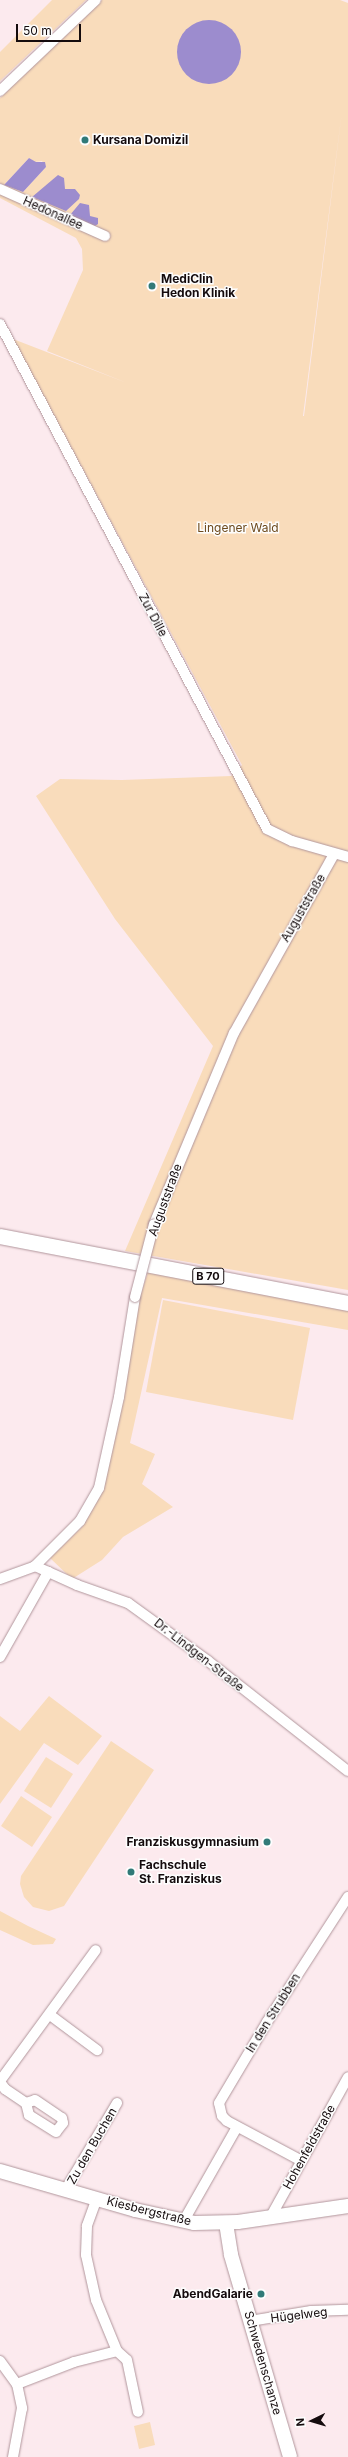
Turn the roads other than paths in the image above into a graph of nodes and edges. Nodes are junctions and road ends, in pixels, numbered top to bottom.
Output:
1 (96, 0) edge
2 (0, 91) edge
3 (0, 189) edge
4 (105, 236) dead end
5 (0, 324) edge
6 (334, 854) junction
7 (348, 857) edge
8 (0, 1236) edge
9 (348, 1303) edge
10 (35, 1566) junction
11 (48, 1572) junction
12 (0, 1579) edge
13 (0, 1657) edge
14 (348, 1771) edge
15 (348, 1897) edge
16 (96, 1950) dead end
17 (50, 2015) junction
18 (97, 2050) dead end
19 (348, 2076) edge
20 (0, 2082) edge
21 (26, 2103) dead end
22 (117, 2103) dead end
23 (237, 2127) junction
24 (300, 2160) junction
25 (0, 2171) edge
26 (66, 2189) junction
27 (97, 2198) junction
28 (348, 2206) edge
29 (187, 2215) dead end
30 (270, 2218) junction
31 (226, 2223) junction
32 (348, 2310) edge
33 (250, 2320) junction
34 (117, 2351) junction
35 (0, 2361) edge
36 (17, 2384) junction
37 (138, 2412) dead end
38 (13, 2457) edge
39 (288, 2457) edge

1 - 2 street
3 - 4 street, Hedonallee
5 - 6 street, Zur Dille
6 - 7 street, Zur Dille
6 - 10 street, Auguststraße, bridge
8 - 9 main road, B 70
10 - 11 street, Dr.-Lindgen-Straße
10 - 12 street, Auguststraße
11 - 13 street
11 - 14 street, Dr.-Lindgen-Straße
15 - 23 street, In den Strubben
16 - 17 street
17 - 18 street
17 - 20 street
19 - 24 street, Hohenfeldstraße
20 - 21 street
22 - 26 street, Zu den Buchen
23 - 24 street, In den Strubben
23 - 29 street
24 - 30 street, Hohenfeldstraße
25 - 26 street, Kiesbergstraße
26 - 27 street, Kiesbergstraße
27 - 31 street, Kiesbergstraße
27 - 34 street
28 - 30 street, Kiesbergstraße
30 - 31 street, Kiesbergstraße
31 - 33 street, Schwedenschanze
32 - 33 street, Hügelweg
33 - 39 street, Schwedenschanze
34 - 36 street
34 - 37 street
35 - 36 street
36 - 38 street

